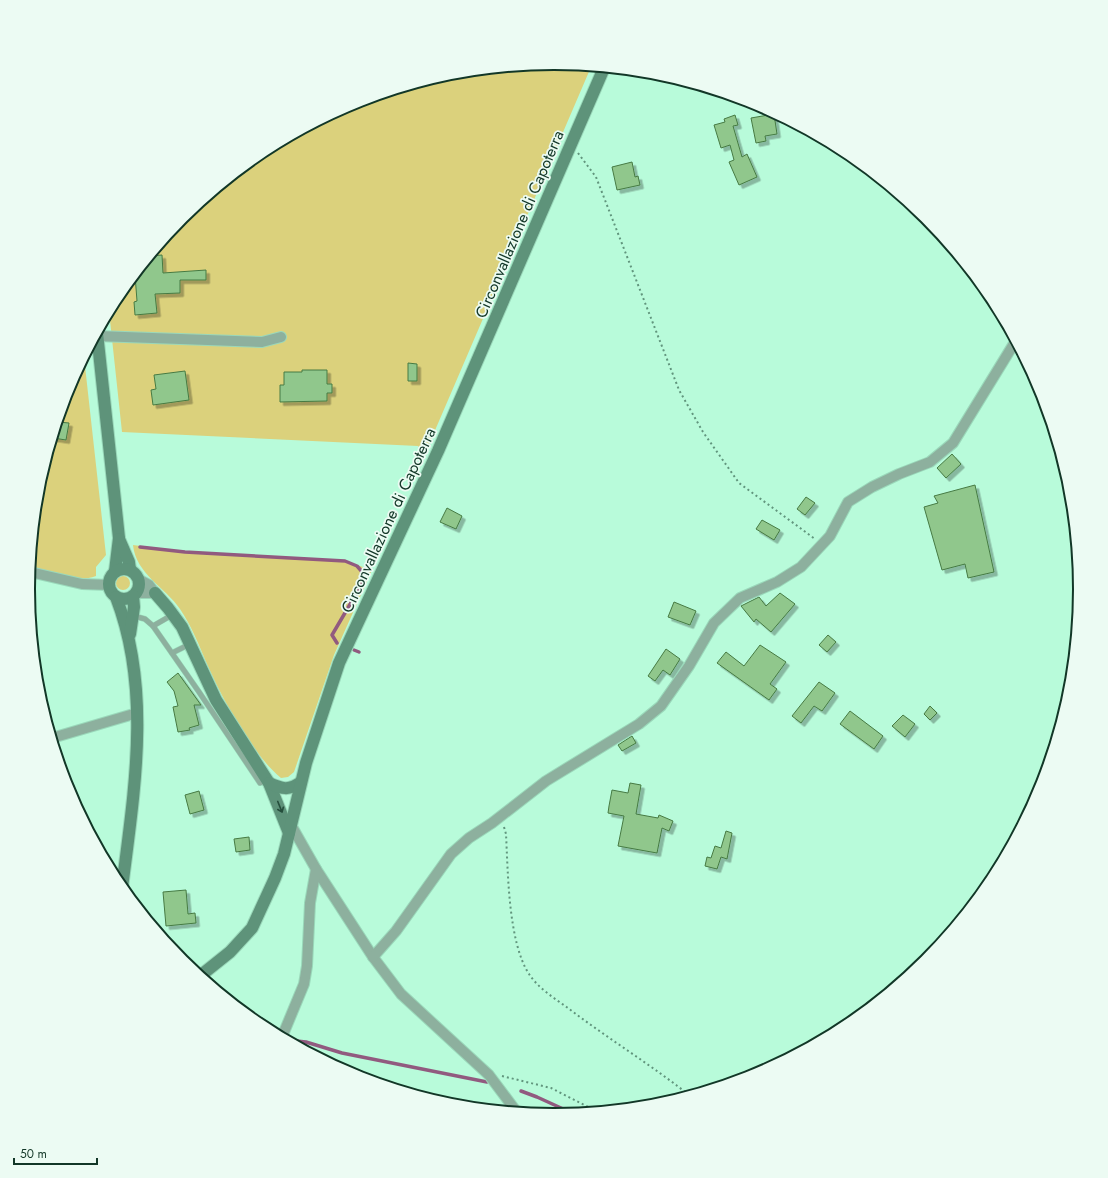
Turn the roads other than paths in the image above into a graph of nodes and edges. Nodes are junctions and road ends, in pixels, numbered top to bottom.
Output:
1 (602, 72) edge
2 (102, 335) edge
3 (282, 337) dead end
4 (98, 342) edge
5 (1012, 347) edge
6 (119, 538) junction
7 (130, 569) junction
8 (115, 571) junction
9 (35, 573) edge
10 (138, 579) junction
11 (109, 585) junction
12 (155, 593) junction
13 (134, 594) junction
14 (116, 597) junction
15 (133, 615) junction
16 (173, 615) junction
17 (153, 626) junction
18 (130, 641) junction
19 (191, 644) junction
20 (172, 653) junction
21 (137, 713) junction
22 (57, 737) edge
23 (268, 782) junction
24 (301, 782) junction
25 (290, 829) junction
26 (302, 844) junction
27 (285, 849) junction
28 (316, 869) junction
29 (123, 879) edge
30 (373, 957) junction
31 (205, 972) edge
32 (284, 1032) edge
33 (513, 1106) edge

1 - 24 street, Circonvallazione di Capoterra
2 - 3 street
4 - 6 street
5 - 30 street
6 - 7 street
6 - 8 street
7 - 8 street
7 - 10 street
8 - 11 street
9 - 11 street
10 - 12 street
10 - 13 street
11 - 14 street
12 - 13 street
12 - 16 street
13 - 14 street
13 - 15 street
14 - 18 street
15 - 17 lane
15 - 18 street
16 - 17 lane
16 - 19 street
17 - 20 lane
18 - 21 street
19 - 20 lane
19 - 23 street
20 - 23 lane
21 - 22 street
21 - 29 street
23 - 24 street
23 -> 25 street
24 - 25 street, Circonvallazione di Capoterra
25 - 26 street
25 - 27 street, Circonvallazione di Capoterra
26 - 27 street
26 - 28 street
27 - 31 street, Circonvallazione di Capoterra
28 - 30 street
28 - 32 street
30 - 33 street

